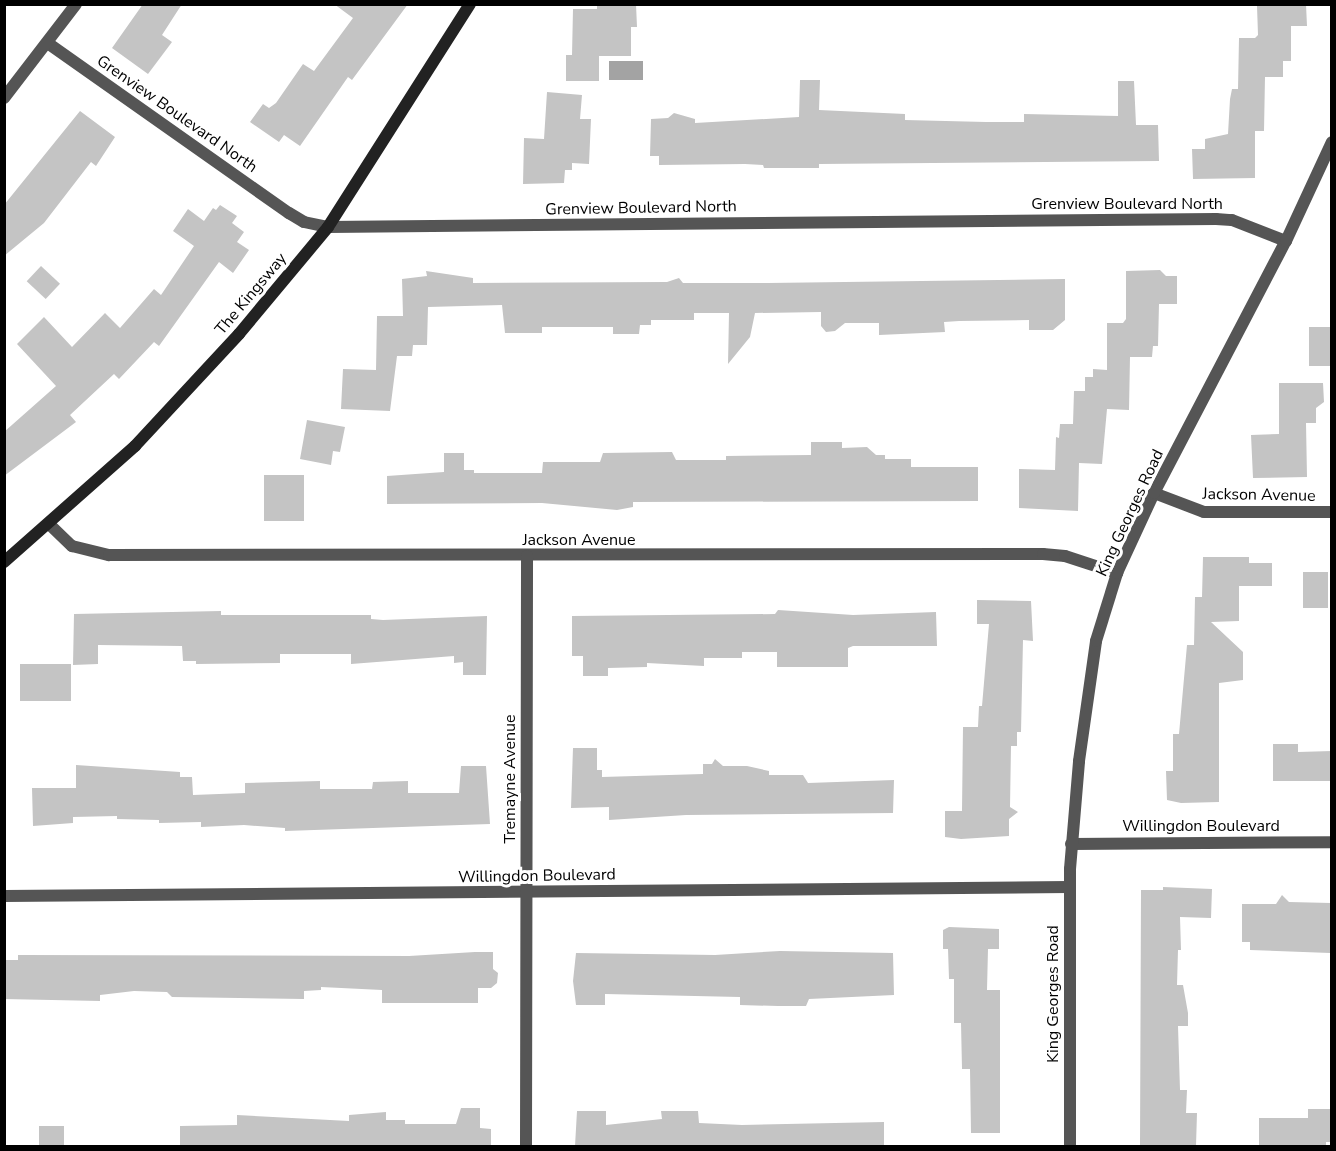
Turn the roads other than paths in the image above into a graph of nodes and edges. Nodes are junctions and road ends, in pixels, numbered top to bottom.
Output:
1 (76, 4) edge
2 (470, 4) edge
3 (49, 44) junction
4 (4, 98) edge
5 (1332, 142) edge
6 (1328, 165) edge
7 (328, 227) junction
8 (1286, 241) junction
9 (1154, 493) junction
10 (1332, 512) edge
11 (49, 524) junction
12 (527, 556) junction
13 (4, 562) edge
14 (1117, 573) junction
15 (1332, 842) edge
16 (1071, 844) junction
17 (1069, 887) junction
18 (527, 893) junction
19 (4, 896) edge
20 (526, 1146) edge
21 (1070, 1146) edge

1 - 3 street
2 - 7 street, The Kingsway
3 - 4 street
3 - 7 street, Grenview Boulevard North
5 - 6 street, King Georges Road
6 - 8 street, King Georges Road
7 - 8 street, Grenview Boulevard North
7 - 11 street, The Kingsway
8 - 9 street, King Georges Road
9 - 10 street, Jackson Avenue
9 - 14 street, King Georges Road
11 - 12 street, Jackson Avenue
11 - 13 street, The Kingsway
12 - 14 street, Jackson Avenue
12 - 18 street, Tremayne Avenue
14 - 16 street, King Georges Road
15 - 16 street, Willingdon Boulevard
16 - 17 street, King Georges Road
17 - 18 street, Willingdon Boulevard
17 - 21 street, King Georges Road
18 - 19 street, Willingdon Boulevard
18 - 20 street, Tremayne Avenue

